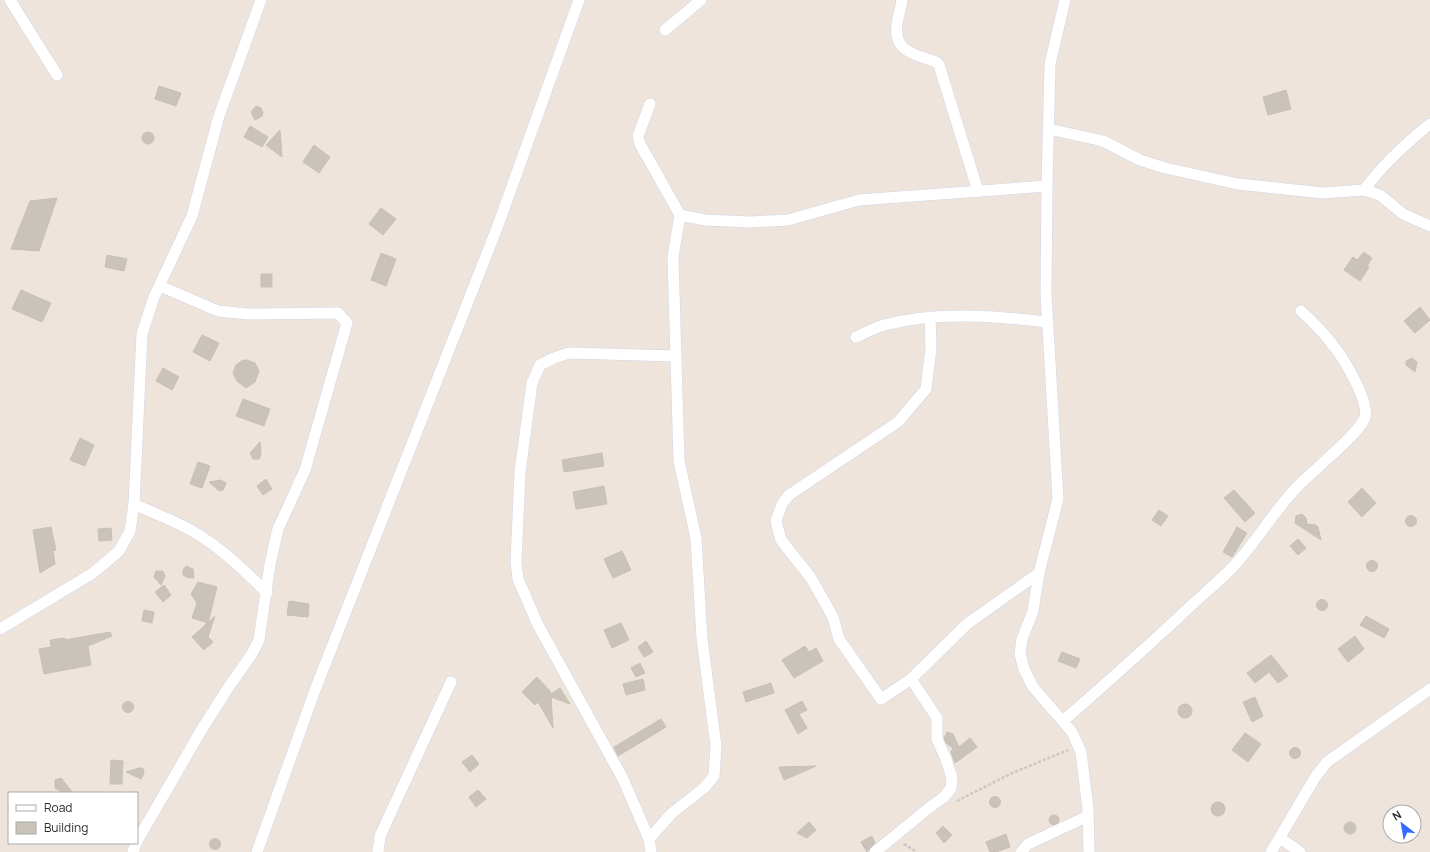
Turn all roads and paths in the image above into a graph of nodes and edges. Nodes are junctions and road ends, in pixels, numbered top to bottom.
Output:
1 (10, 0) edge
2 (260, 0) edge
3 (579, 0) edge
4 (701, 0) edge
5 (902, 0) edge
6 (1065, 0) edge
7 (665, 30) dead end
8 (57, 75) dead end
9 (650, 104) dead end
10 (1430, 124) edge
11 (1049, 129) junction
12 (1046, 186) junction
13 (1364, 190) junction
14 (978, 191) junction
15 (680, 215) junction
16 (1430, 226) edge
17 (160, 286) junction
18 (1301, 311) dead end
19 (930, 317) junction
20 (1048, 322) junction
21 (856, 337) dead end
22 (676, 356) junction
23 (134, 504) junction
24 (1039, 573) junction
25 (267, 593) junction
26 (0, 629) edge
27 (911, 679) junction
28 (451, 682) dead end
29 (1430, 689) edge
30 (1063, 721) junction
31 (1078, 746) junction
32 (951, 804) dead end
33 (1088, 816) junction
34 (1280, 838) junction
35 (650, 839) junction
36 (138, 840) edge
37 (257, 852) edge
38 (378, 852) edge
39 (651, 852) edge
40 (875, 852) edge
41 (1021, 852) edge
42 (1089, 852) edge
43 (1271, 852) edge
44 (1300, 852) edge

1 - 8 street
2 - 17 street
3 - 37 street
4 - 7 street
5 - 14 street
6 - 11 street
9 - 15 street
10 - 13 street
11 - 12 street
11 - 13 street
12 - 14 street
12 - 20 street
13 - 16 street
14 - 15 street
15 - 22 street
17 - 23 street
17 - 25 street
18 - 30 street
19 - 20 street
19 - 21 street
19 - 27 street
20 - 24 street
22 - 35 street
22 - 35 street
23 - 25 street
23 - 26 street
24 - 27 street
24 - 30 street
25 - 36 street
27 - 40 street
28 - 38 street
29 - 34 street
30 - 31 street
31 - 32 path
31 - 33 street
33 - 41 street
33 - 42 street
34 - 43 street
34 - 44 street
35 - 39 street

